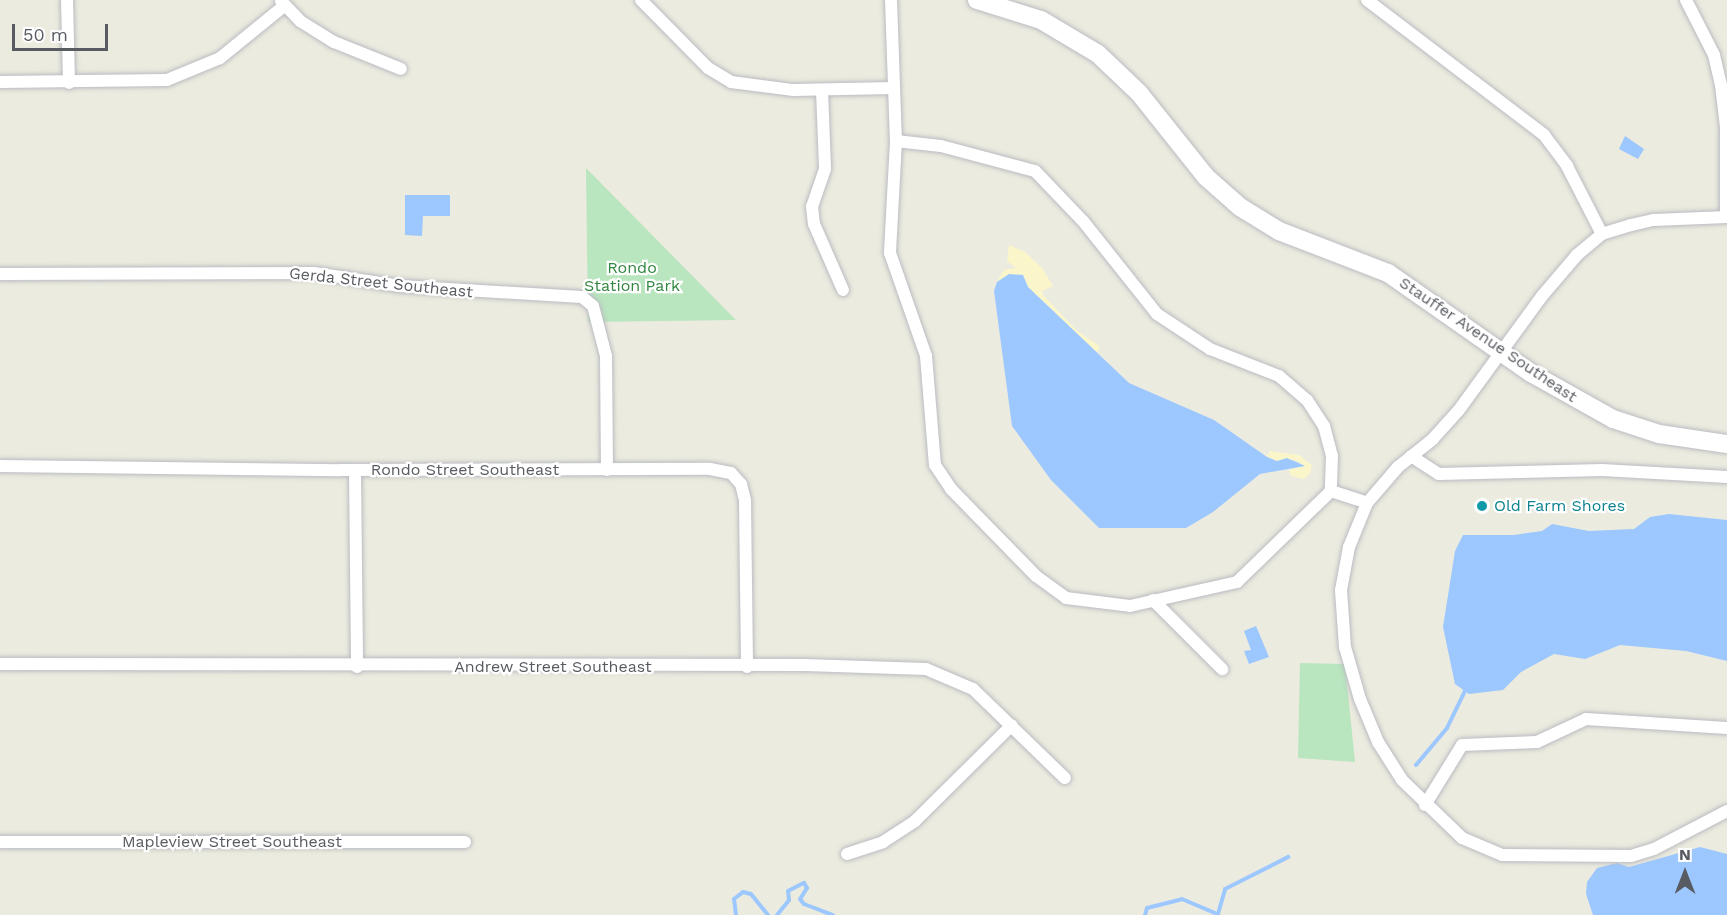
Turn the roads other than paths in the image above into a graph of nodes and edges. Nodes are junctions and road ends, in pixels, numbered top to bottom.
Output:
1 (67, 0) edge
2 (641, 0) edge
3 (891, 0) edge
4 (977, 0) edge
5 (1367, 0) edge
6 (1686, 0) edge
7 (282, 3) edge
8 (1727, 49) edge
9 (1714, 55) junction
10 (401, 69) dead end
11 (0, 82) edge
12 (69, 83) junction
13 (894, 88) junction
14 (822, 90) junction
15 (896, 141) junction
16 (1726, 217) edge
17 (1602, 234) junction
18 (0, 273) edge
19 (843, 290) dead end
20 (1502, 352) junction
21 (1727, 444) edge
22 (1411, 456) junction
23 (0, 466) edge
24 (356, 470) junction
25 (607, 470) junction
26 (1727, 477) edge
27 (1331, 491) junction
28 (1368, 503) junction
29 (1153, 600) junction
30 (0, 664) edge
31 (747, 666) junction
32 (357, 667) junction
33 (1222, 669) dead end
34 (1012, 725) junction
35 (1727, 728) edge
36 (1065, 778) dead end
37 (1425, 805) junction
38 (1727, 811) edge
39 (0, 842) edge
40 (465, 842) dead end
41 (847, 854) dead end

1 - 12 street
2 - 14 street
3 - 13 street
4 - 20 street, Stauffer Avenue Southeast
5 - 17 street
6 - 9 street
7 - 10 street
7 - 12 street
8 - 9 street
9 - 16 street
11 - 12 street
13 - 14 street
13 - 15 street
14 - 19 street
15 - 27 street
15 - 29 street
16 - 17 street
17 - 20 street
18 - 25 street, Gerda Street Southeast
20 - 21 street, Stauffer Avenue Southeast
20 - 22 street
22 - 26 street
22 - 28 street
23 - 24 street, Rondo Street Southeast
24 - 25 street, Rondo Street Southeast
24 - 32 street
25 - 31 street, Rondo Street Southeast
27 - 28 street
27 - 29 street
28 - 37 street
29 - 33 street
30 - 32 street, Andrew Street Southeast
31 - 32 street, Andrew Street Southeast
31 - 34 street, Andrew Street Southeast
34 - 36 street, Andrew Street Southeast
34 - 41 street
35 - 37 street
37 - 38 street
39 - 40 street, Mapleview Street Southeast

